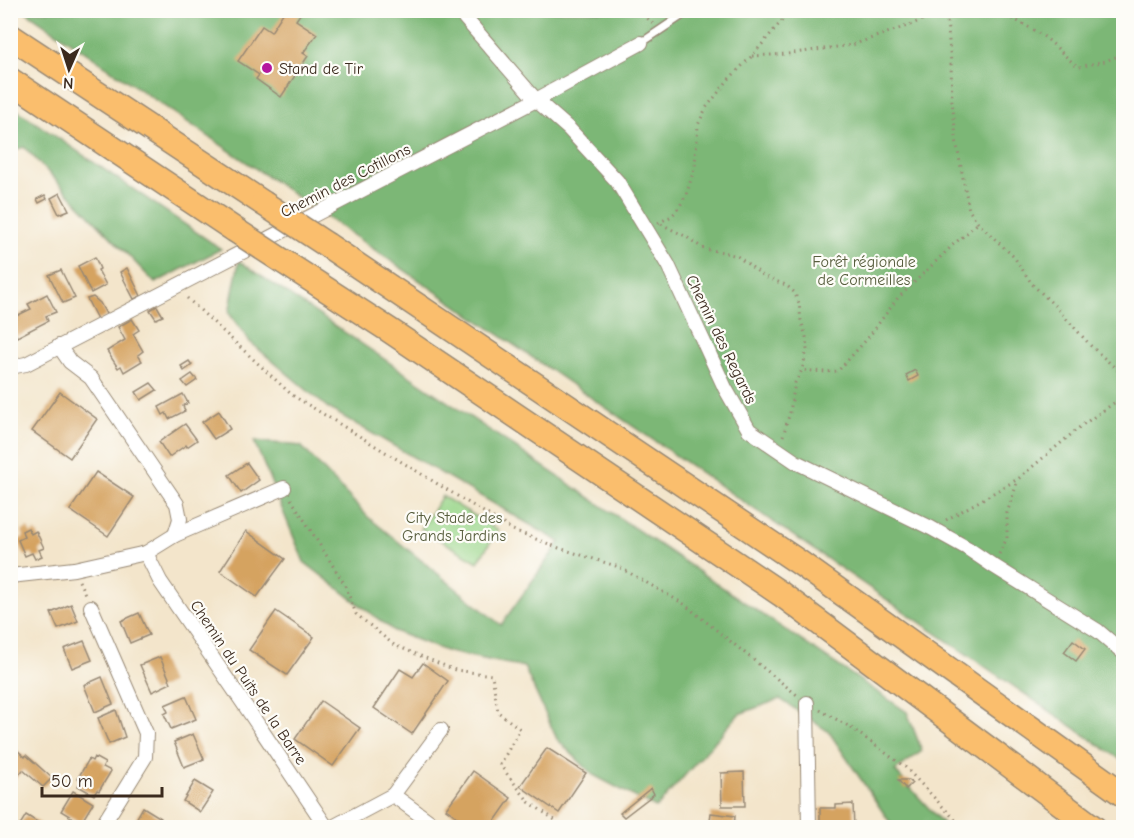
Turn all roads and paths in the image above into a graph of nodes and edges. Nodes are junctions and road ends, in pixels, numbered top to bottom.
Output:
1 (458, 10) edge
2 (639, 10) edge
3 (690, 10) edge
4 (791, 10) edge
5 (939, 10) edge
6 (946, 10) edge
7 (996, 10) edge
8 (660, 30) junction
9 (10, 36) edge
10 (640, 43) joint
11 (1124, 54) edge
12 (752, 56) junction
13 (10, 80) edge
14 (537, 100) junction
15 (642, 223) junction
16 (658, 223) junction
17 (978, 223) junction
18 (174, 286) junction
19 (59, 346) junction
20 (10, 367) edge
21 (802, 370) junction
22 (1124, 376) edge
23 (1124, 396) edge
24 (777, 449) junction
25 (1018, 479) junction
26 (284, 488) joint
27 (931, 528) junction
28 (175, 535) junction
29 (146, 554) junction
30 (992, 565) junction
31 (74, 569) junction
32 (10, 576) edge
33 (91, 607) joint
34 (1124, 653) edge
35 (807, 703) junction
36 (441, 730) dead end
37 (393, 795) junction
38 (1124, 795) edge
39 (102, 828) edge
40 (327, 828) edge
41 (331, 828) edge
42 (438, 828) edge
43 (549, 828) edge
44 (809, 828) edge
45 (963, 828) edge
46 (1094, 828) edge

1 - 14 street, Chemin des Regards
2 - 8 path
3 - 8 lane, Chemin des Cotillons
4 - 12 path
5 - 12 path
6 - 17 path
7 - 11 path
8 - 10 lane, Chemin des Cotillons
9 - 38 highway, bridge
10 - 14 street, Chemin des Cotillons
12 - 16 path
13 - 46 highway, bridge
14 - 15 street, Chemin des Regards
14 - 18 street, Chemin des Cotillons
15 - 16 path
15 - 24 street, Chemin des Regards
16 - 21 path
17 - 21 path
17 - 22 path
18 - 19 street, Chemin des Cotillons
18 - 35 path
19 - 20 street, Chemin des Cotillons
19 - 28 street
21 - 24 path
23 - 25 path
24 - 27 street, Chemin des Regards
25 - 27 path
25 - 30 path
26 - 28 street
26 - 43 path
27 - 30 street, Chemin des Regards
28 - 29 street
29 - 31 street
29 - 40 street, Chemin du Puits de la Barre
30 - 34 street, Chemin des Regards
31 - 32 street
31 - 33 path
33 - 39 street
35 - 44 street
35 - 45 path
36 - 37 street
37 - 41 street
37 - 42 street

